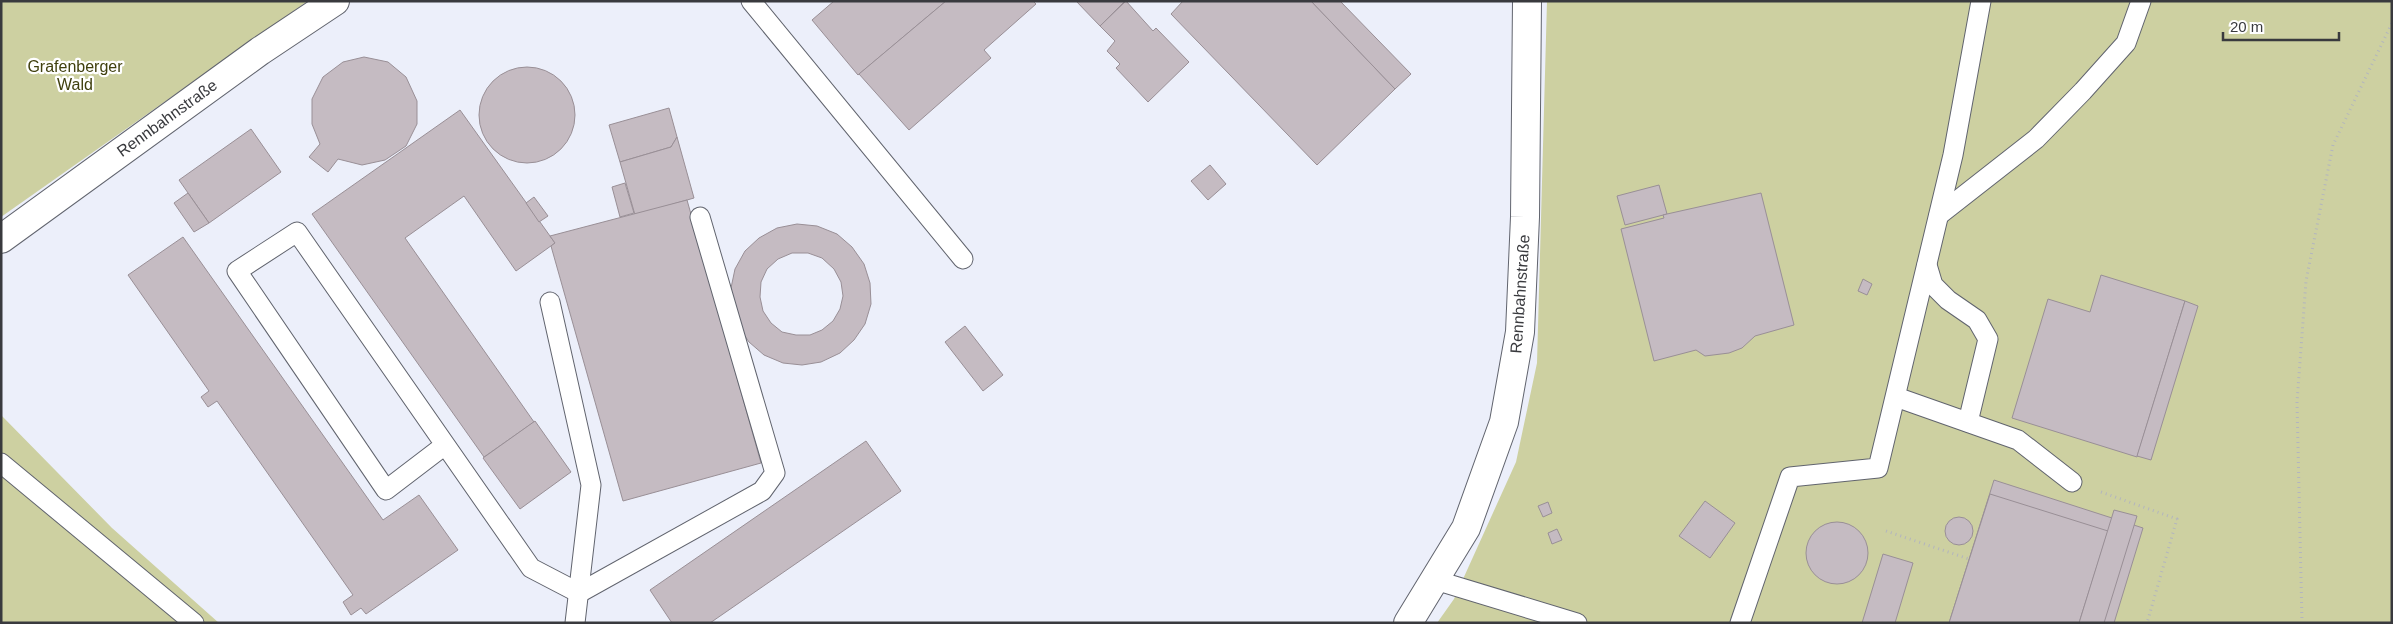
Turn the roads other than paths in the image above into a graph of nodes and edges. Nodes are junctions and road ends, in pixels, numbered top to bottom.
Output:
1 (335, 1) edge
2 (751, 1) edge
3 (1527, 1) edge
4 (1981, 1) edge
5 (2141, 1) edge
6 (1939, 215) junction
7 (700, 217) dead end
8 (1, 240) edge
9 (963, 259) dead end
10 (1928, 265) junction
11 (550, 302) dead end
12 (1896, 396) junction
13 (1968, 422) junction
14 (445, 445) junction
15 (1, 463) edge
16 (2072, 482) road end
17 (1435, 580) junction
18 (579, 593) junction
19 (194, 623) edge
20 (575, 623) edge
21 (1408, 623) edge
22 (1578, 623) edge
23 (1740, 623) edge

1 - 8 street, Rennbahnstraße
2 - 9 lane
3 - 17 street, Rennbahnstraße
4 - 6 lane
5 - 6 lane
6 - 10 lane
7 - 18 lane
10 - 12 lane
10 - 13 lane
11 - 18 lane
12 - 13 lane
12 - 23 lane
13 - 16 lane
14 - 14 lane
14 - 18 lane
15 - 19 lane
17 - 21 street, Rennbahnstraße
17 - 22 lane
18 - 20 lane

